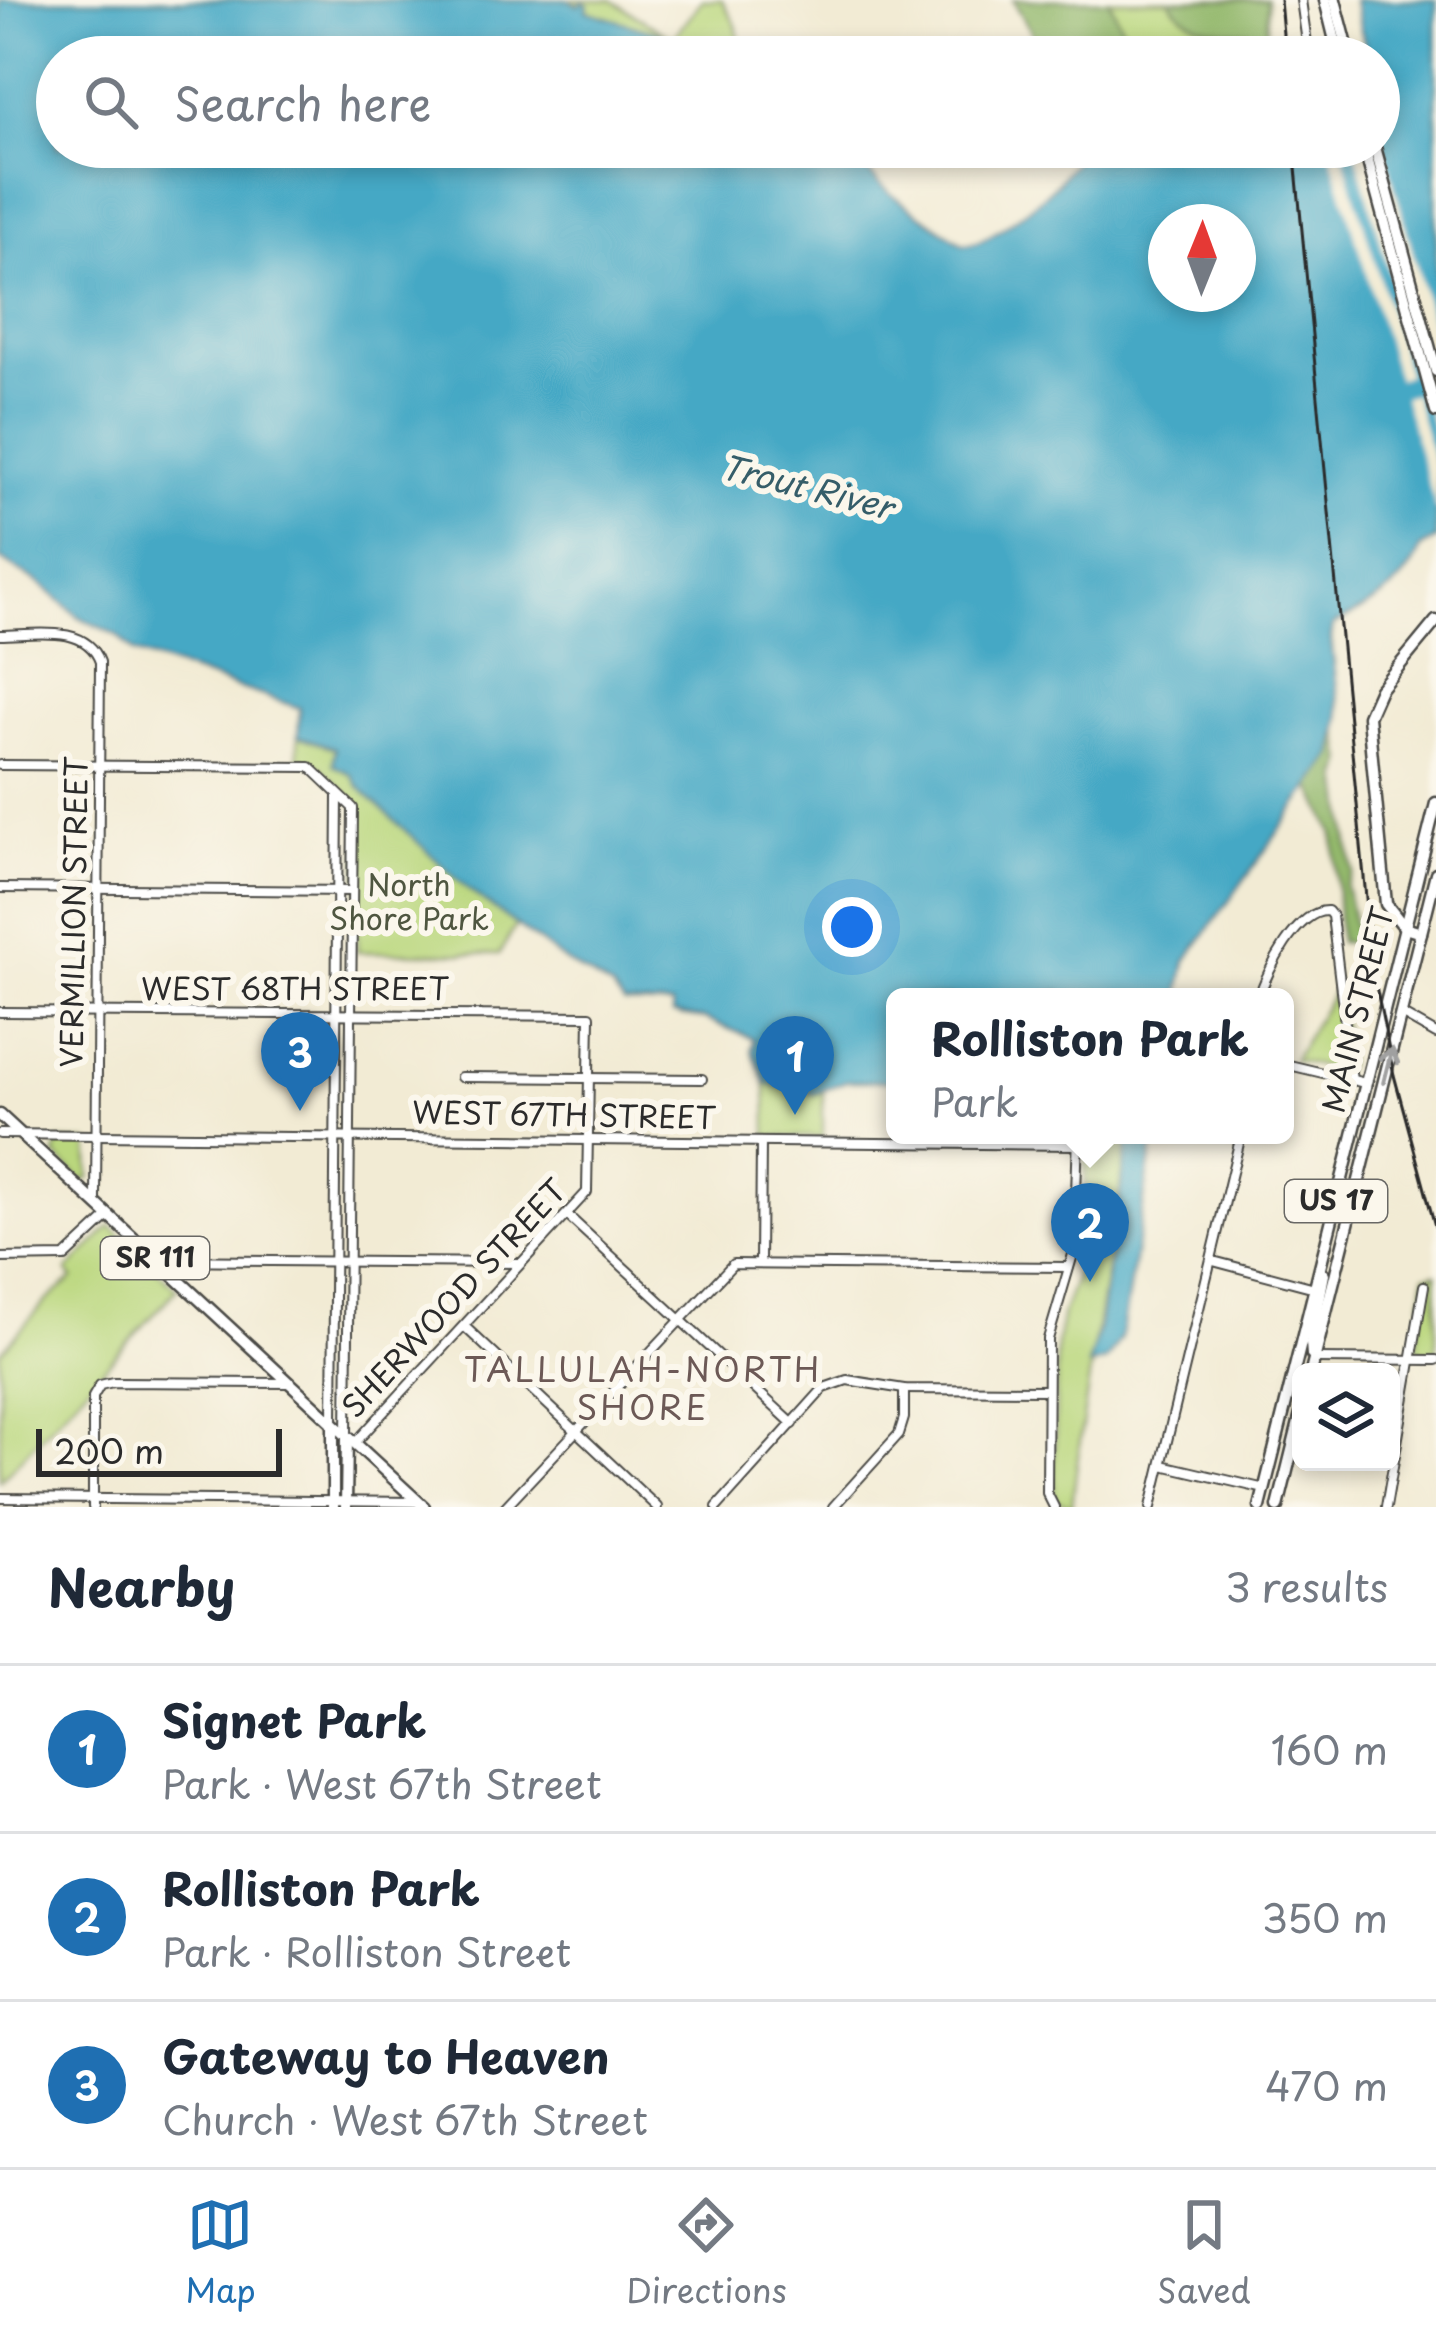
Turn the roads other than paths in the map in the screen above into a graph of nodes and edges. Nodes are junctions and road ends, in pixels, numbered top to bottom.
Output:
1 (1301, 0) edge
2 (1324, 0) edge
3 (1335, 0) edge
4 (1307, 36) edge
5 (1333, 36) edge
6 (1344, 36) edge
7 (1370, 168) edge
8 (1381, 168) edge
9 (1436, 371) edge
10 (1436, 412) edge
11 (1436, 621) edge
12 (0, 635) edge
13 (0, 765) edge
14 (100, 766) junction
15 (338, 794) junction
16 (1436, 803) edge
17 (1432, 839) edge
18 (1436, 873) edge
19 (0, 888) edge
20 (99, 890) junction
21 (339, 891) junction
22 (352, 891) junction
23 (1405, 928) junction
24 (1421, 934) junction
25 (1263, 988) edge
26 (0, 1012) edge
27 (98, 1013) junction
28 (337, 1014) junction
29 (352, 1014) junction
30 (1401, 1014) junction
31 (1436, 1034) edge
32 (1294, 1066) edge
33 (461, 1077) dead end
34 (590, 1078) junction
35 (702, 1078) dead end
36 (1359, 1082) junction
37 (0, 1115) edge
38 (0, 1134) edge
39 (22, 1134) junction
40 (96, 1135) junction
41 (337, 1137) junction
42 (351, 1137) junction
43 (590, 1140) junction
44 (1352, 1140) junction
45 (886, 1141) edge
46 (761, 1142) junction
47 (1077, 1144) edge
48 (1238, 1144) edge
49 (1368, 1144) junction
50 (96, 1202) junction
51 (567, 1215) junction
52 (109, 1216) junction
53 (1327, 1240) junction
54 (0, 1258) edge
55 (157, 1260) junction
56 (335, 1261) junction
57 (350, 1261) junction
58 (1213, 1261) junction
59 (522, 1263) junction
60 (760, 1263) junction
61 (1069, 1267) junction
62 (1424, 1286) dead end
63 (1315, 1288) junction
64 (679, 1319) junction
65 (464, 1326) junction
66 (1412, 1360) junction
67 (1436, 1360) edge
68 (1313, 1363) edge
69 (1313, 1363) edge
70 (1353, 1363) edge
71 (290, 1383) junction
72 (904, 1388) junction
73 (1047, 1390) junction
74 (333, 1424) junction
75 (793, 1424) junction
76 (575, 1432) junction
77 (350, 1440) junction
78 (1292, 1450) edge
79 (1162, 1465) junction
80 (1264, 1489) junction
81 (0, 1498) edge
82 (93, 1503) edge
83 (340, 1504) edge
84 (422, 1504) edge
85 (1053, 1506) edge
86 (506, 1507) edge
87 (657, 1507) edge
88 (717, 1507) edge
89 (833, 1507) edge
90 (1151, 1507) edge
91 (1260, 1507) edge
92 (1278, 1507) edge
93 (1386, 1507) edge

1 - 4 street
2 - 5 main road
3 - 6 main road
7 - 10 main road
8 - 9 main road
11 - 23 main road
12 - 14 street, VERMILLION STREET
13 - 14 street
14 - 15 street
14 - 20 street, VERMILLION STREET
15 - 21 street
15 - 22 street
16 - 17 main road, MAIN STREET / US 17
17 - 23 main road, MAIN STREET / US 17
18 - 24 main road, MAIN STREET / US 17
19 - 20 street
20 - 21 street
20 - 27 street, VERMILLION STREET
21 - 22 street
21 - 28 street
22 - 29 street
23 - 24 main road
23 - 36 main road, MAIN STREET / US 17
24 - 30 main road, MAIN STREET / US 17
25 - 36 street
26 - 27 street, WEST 68TH STREET
27 - 28 street, WEST 68TH STREET
27 - 40 street, VERMILLION STREET
28 - 29 street, WEST 68TH STREET
28 - 41 street
29 - 34 street, WEST 68TH STREET
29 - 42 street
30 - 31 street
49 -> 30 main road, MAIN STREET / US 17
32 - 36 street
33 - 34 street
34 - 35 street
34 - 43 street
36 - 44 main road, MAIN STREET / US 17
37 - 39 main road, SR 111
38 - 39 street, WEST 67TH STREET
39 - 40 street, WEST 67TH STREET
39 - 50 main road, SR 111
40 - 41 street, WEST 67TH STREET
40 - 50 street, VERMILLION STREET
41 - 42 street, WEST 67TH STREET
41 - 56 street
42 - 43 street, WEST 67TH STREET
42 - 57 street
43 - 46 street, WEST 67TH STREET
43 - 51 street, SHERWOOD STREET
44 - 49 street
44 - 53 main road, MAIN STREET / US 17
45 - 46 street, WEST 67TH STREET
46 - 60 street
47 - 61 street, WEST 67TH STREET
48 - 58 street
49 - 68 main road, MAIN STREET / US 17
50 - 52 main road, SR 111
51 - 59 street, SHERWOOD STREET
51 - 64 street
52 - 54 street
52 - 55 main road, SR 111
53 - 63 main road, MAIN STREET / US 17
53 - 69 main road
55 - 56 street
55 - 71 main road, SR 111
56 - 57 street
56 - 74 street
57 - 59 street
57 - 77 street
58 - 63 street
58 - 79 street
59 - 65 street, SHERWOOD STREET
60 - 61 street
60 - 64 street
61 - 73 street, WEST 67TH STREET
62 - 66 street
63 - 80 main road, MAIN STREET / US 17
64 - 75 street
64 - 76 street
65 - 76 street
65 - 77 street, SHERWOOD STREET
66 - 67 street
66 - 70 street
66 - 93 street
71 - 74 main road, SR 111
71 - 82 street
72 - 73 street
72 - 75 street
72 - 89 street
73 - 85 street, WEST 67TH STREET
74 - 77 main road, SR 111
74 - 83 main road
75 - 88 street
76 - 86 street
76 - 87 street
77 - 83 main road
77 - 84 main road, SR 111
78 - 92 main road
79 - 80 street
79 - 90 street
80 - 91 main road, MAIN STREET / US 17
81 - 82 street
82 - 83 street
83 - 84 street

